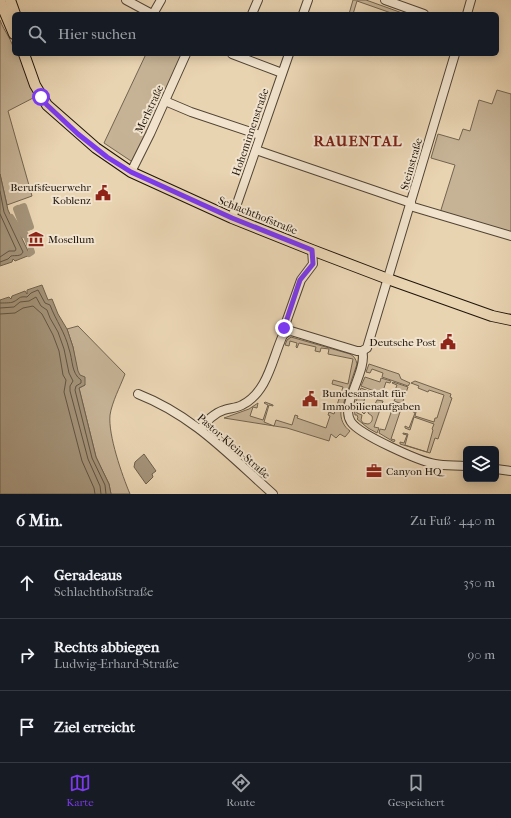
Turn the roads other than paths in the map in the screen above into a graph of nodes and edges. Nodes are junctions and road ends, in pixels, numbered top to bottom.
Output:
1 (10, 0) edge
2 (126, 0) edge
3 (160, 0) edge
4 (258, 0) edge
5 (308, 0) edge
6 (385, 0) edge
7 (471, 0) edge
8 (0, 1) edge
9 (14, 12) edge
10 (148, 12) edge
11 (153, 12) edge
12 (253, 12) edge
13 (304, 12) edge
14 (418, 12) edge
15 (468, 12) edge
16 (12, 29) edge
17 (25, 56) edge
18 (30, 56) edge
19 (185, 56) edge
20 (239, 56) edge
21 (287, 56) edge
22 (454, 56) edge
23 (282, 73) junction
24 (40, 94) junction
25 (165, 101) junction
26 (260, 135) junction
27 (256, 150) junction
28 (131, 172) junction
29 (410, 204) junction
30 (232, 218) junction
31 (511, 236) edge
32 (312, 250) junction
33 (388, 279) junction
34 (492, 316) junction
35 (511, 320) edge
36 (511, 326) edge
37 (283, 334) junction
38 (362, 351) junction
39 (138, 394) dead end
40 (200, 429) junction
41 (463, 466) edge
42 (499, 469) edge
43 (511, 470) edge
44 (273, 494) edge

1 - 9 main road
2 - 10 street
3 - 11 street
4 - 12 street
5 - 13 street
6 - 14 street
7 - 15 street
8 - 16 main road
17 - 24 main road, Schlachthofstraße
18 - 24 main road, Schlachthofstraße
19 - 25 street, Merlstraße
20 - 23 street
21 - 23 street, Hoheminnenstraße
22 - 29 street, Steinstraße
23 - 26 street, Hoheminnenstraße
24 - 28 main road, Schlachthofstraße
25 - 26 street
25 - 28 street, Merlstraße
26 - 27 street, Hoheminnenstraße
27 - 29 street
27 - 30 street, Hoheminnenstraße
28 - 30 main road, Schlachthofstraße
29 - 31 street
29 - 33 street, Steinstraße
30 - 32 main road, Schlachthofstraße
32 - 33 main road, Schlachthofstraße
32 - 37 street
33 - 34 main road, Schlachthofstraße
33 - 38 street, Steinstraße
34 - 35 main road, Schlachthofstraße
34 - 36 main road, Schlachthofstraße
37 - 38 street
37 - 40 street
38 - 41 street
39 - 40 street, Pastor-Klein-Straße
40 - 44 street, Pastor-Klein-Straße
42 - 43 street

